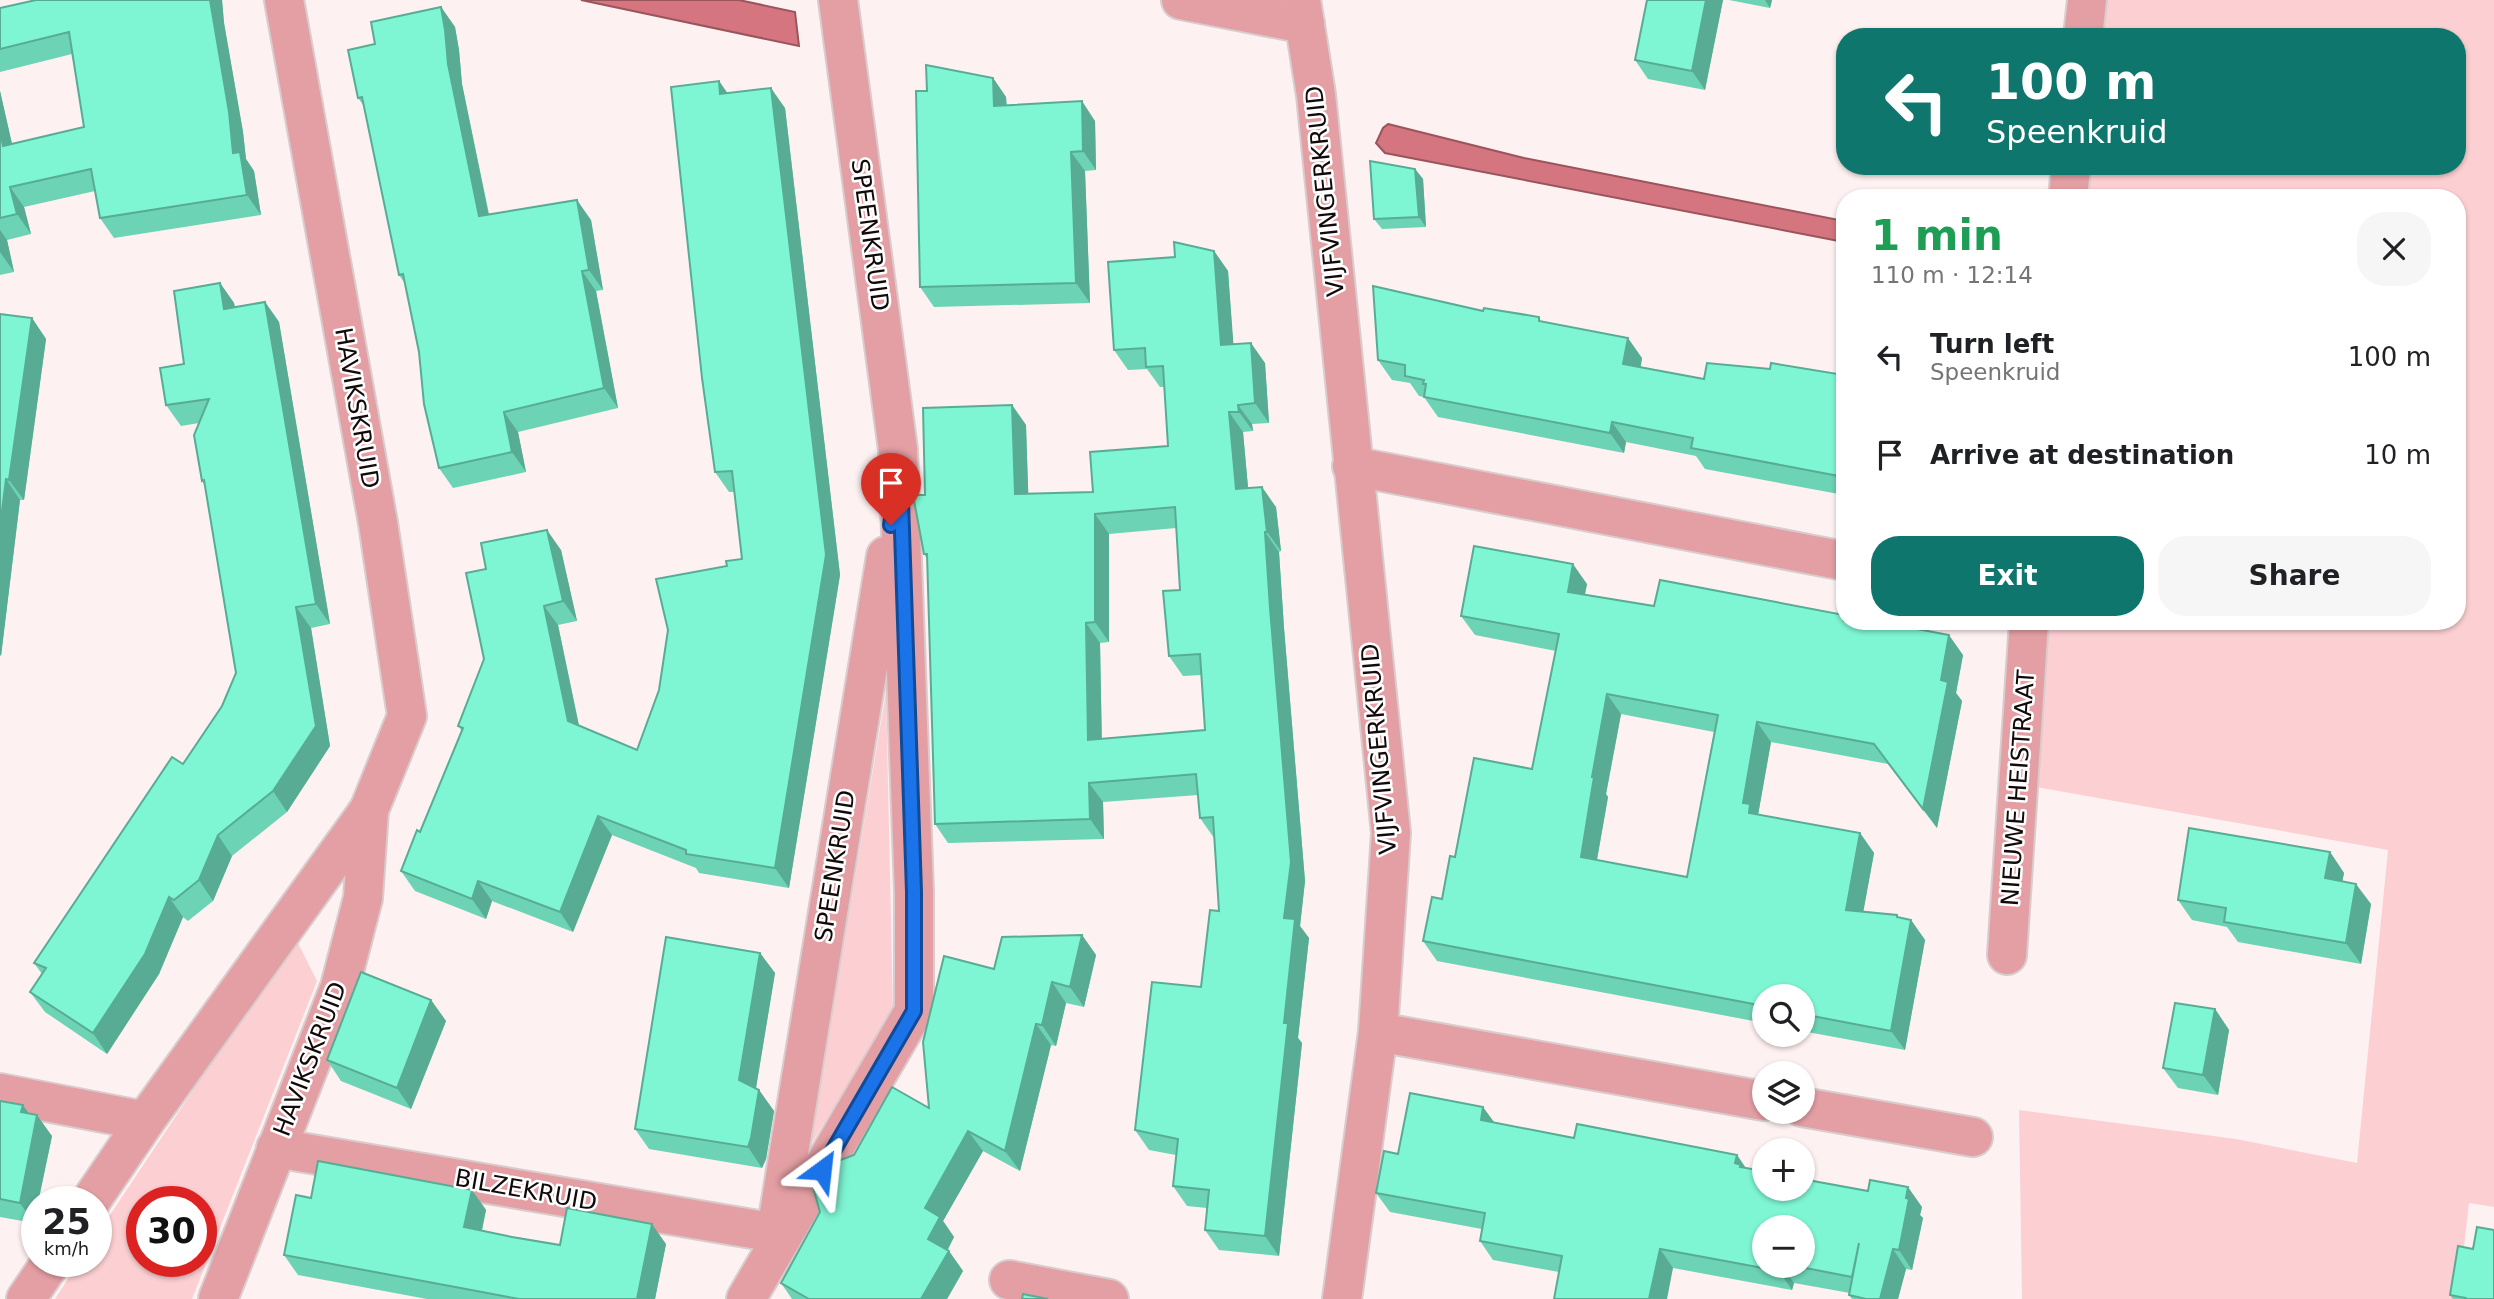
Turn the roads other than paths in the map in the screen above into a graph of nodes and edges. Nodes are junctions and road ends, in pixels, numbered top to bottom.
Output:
1 (284, 0) edge
2 (838, 0) edge
3 (1181, 0) edge
4 (2087, 0) edge
5 (1303, 12) edge
6 (2084, 28) edge
7 (1352, 466) junction
8 (900, 471) junction
9 (1836, 559) edge
10 (2028, 630) edge
11 (369, 810) junction
12 (2007, 955) dead end
13 (1378, 1032) junction
14 (0, 1093) edge
15 (1752, 1099) edge
16 (1815, 1109) edge
17 (145, 1121) junction
18 (1973, 1138) dead end
19 (276, 1148) junction
20 (101, 1186) edge
21 (773, 1247) junction
22 (41, 1277) edge
23 (1009, 1280) dead end
24 (26, 1299) edge
25 (218, 1299) edge
26 (746, 1299) edge
27 (1109, 1299) edge
28 (1342, 1299) edge

1 - 11 street, HAVIKSKRUID
2 - 8 street, SPEENKRUID
3 - 5 street
4 - 6 street
5 - 7 street, VIJFVINGERKRUID
7 - 9 street
7 - 13 street, VIJFVINGERKRUID
8 - 21 street, SPEENKRUID
8 - 21 street, SPEENKRUID
10 - 12 street, NIEUWE HEISTRAAT
11 - 17 street, HAVIKSKRUID
11 - 19 street, HAVIKSKRUID
13 - 15 street
13 - 28 street, VIJFVINGERKRUID
14 - 17 street
16 - 18 street
17 - 20 street, HAVIKSKRUID
19 - 21 street, BILZEKRUID
19 - 25 street, HAVIKSKRUID
21 - 26 street, SPEENKRUID
22 - 24 street
23 - 27 street

